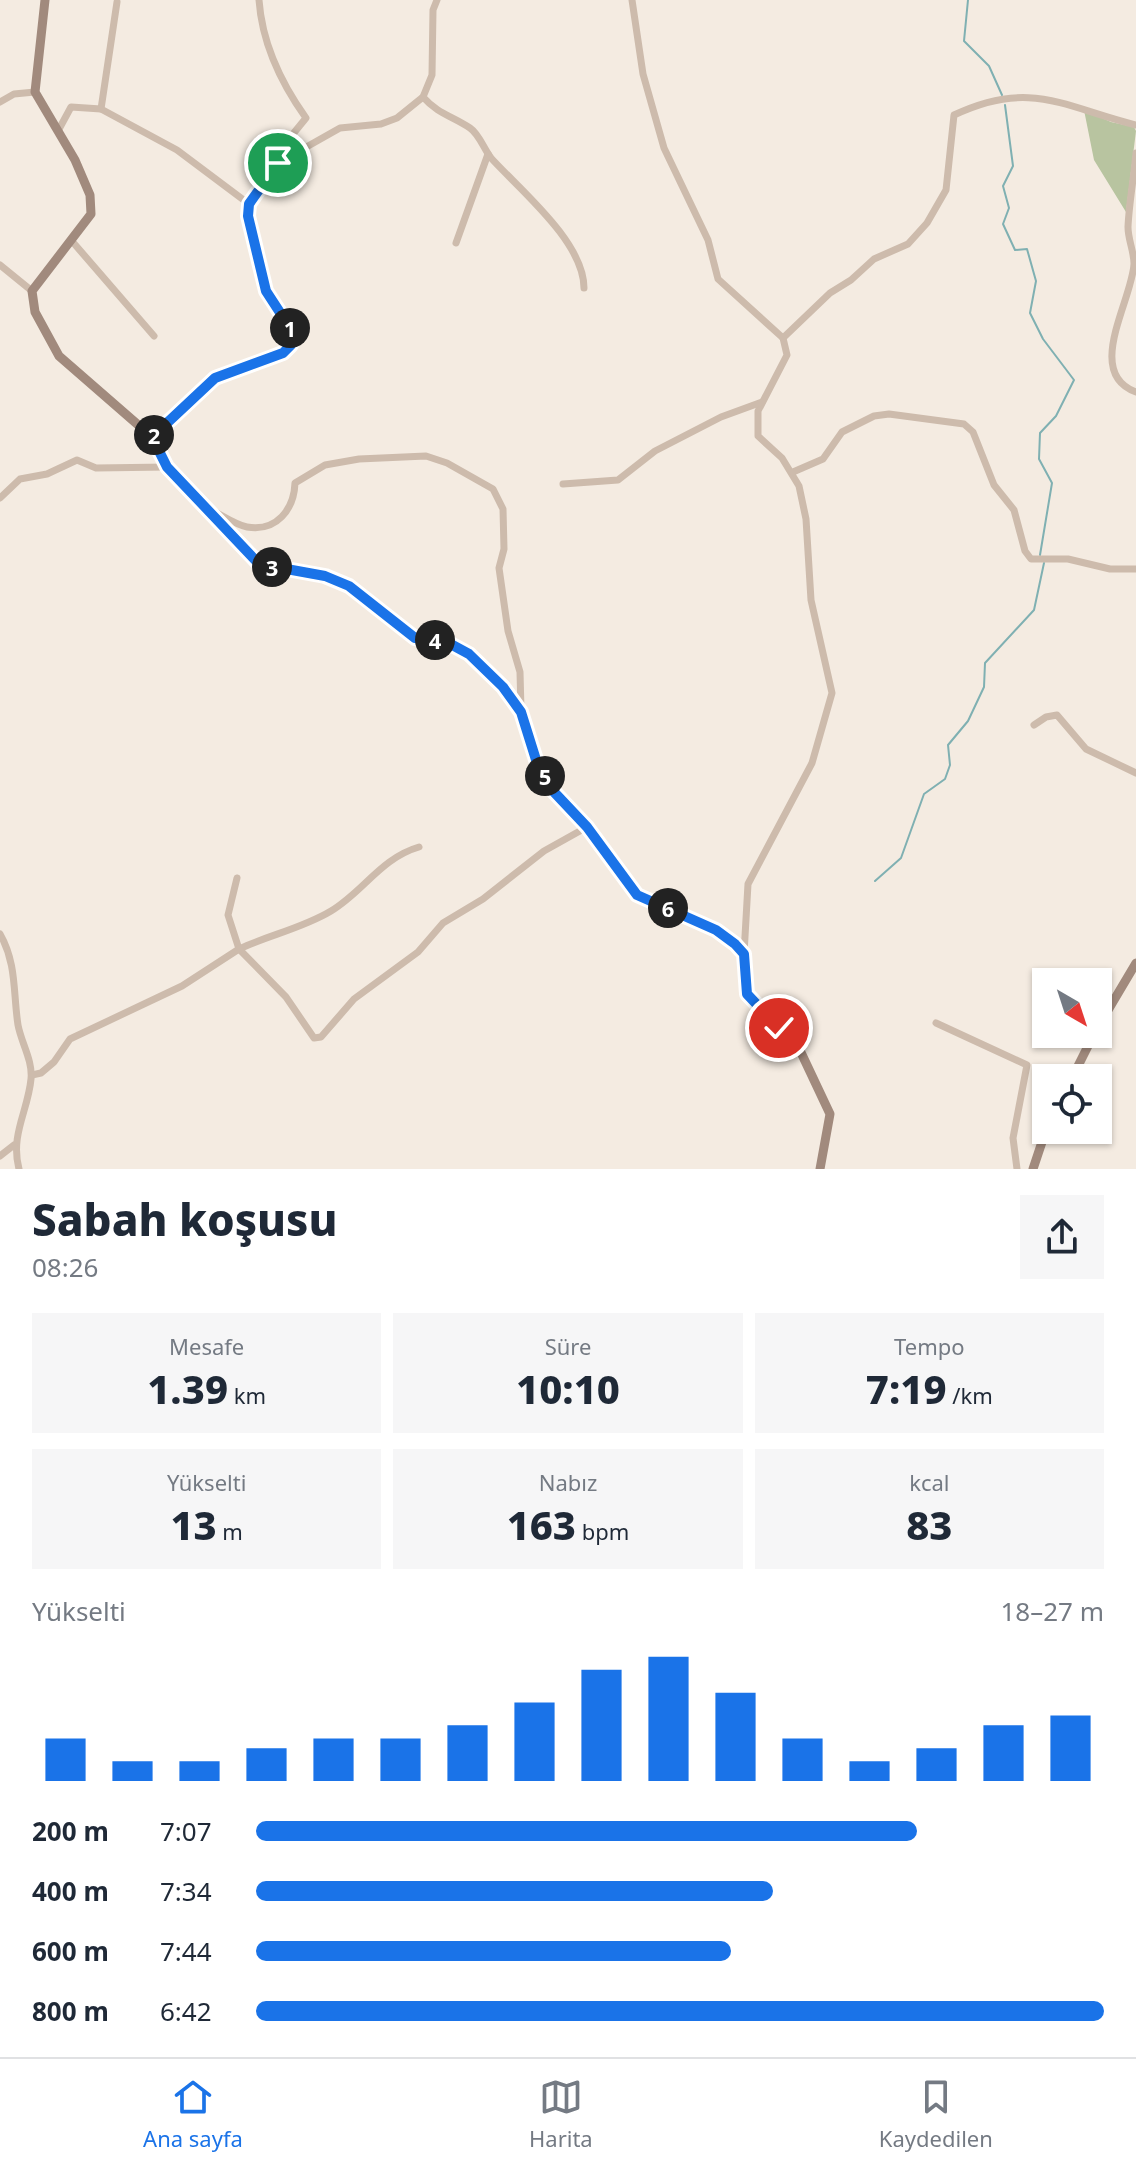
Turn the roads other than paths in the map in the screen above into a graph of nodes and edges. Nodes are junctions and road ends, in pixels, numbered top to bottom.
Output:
1 (45, 0) edge
2 (259, 0) edge
3 (437, 0) edge
4 (632, 0) edge
5 (117, 2) dead end
6 (35, 92) junction
7 (423, 97) junction
8 (0, 102) edge
9 (101, 109) junction
10 (1136, 125) edge
11 (58, 131) junction
12 (1136, 153) edge
13 (488, 154) junction
14 (278, 163) junction
15 (249, 204) junction
16 (1133, 213) edge
17 (71, 240) junction
18 (456, 243) dead end
19 (0, 265) edge
20 (584, 288) dead end
21 (32, 291) junction
22 (154, 336) dead end
23 (783, 338) junction
24 (1136, 392) edge
25 (762, 402) junction
26 (152, 437) junction
27 (167, 467) junction
28 (793, 472) junction
29 (563, 484) dead end
30 (0, 498) edge
31 (207, 507) junction
32 (1136, 569) edge
33 (521, 712) junction
34 (1034, 725) dead end
35 (1136, 773) edge
36 (587, 827) junction
37 (419, 847) dead end
38 (237, 878) dead end
39 (0, 934) edge
40 (239, 949) junction
41 (744, 954) junction
42 (1136, 963) edge
43 (1112, 1003) edge
44 (936, 1023) dead end
45 (32, 1075) junction
46 (1041, 1144) edge
47 (14, 1145) junction
48 (0, 1156) edge
49 (19, 1169) edge
50 (820, 1169) edge
51 (1017, 1169) edge
52 (1033, 1169) edge

1 - 6 street
2 - 14 street
3 - 7 street
4 - 23 street
5 - 9 street
6 - 8 street
6 - 11 street
7 - 13 street
7 - 14 street
9 - 11 street
9 - 15 street
10 - 23 street
11 - 17 street
12 - 16 street
13 - 18 street
13 - 20 street
14 - 15 street
15 - 26 street
16 - 24 street
17 - 21 street
17 - 22 street
19 - 21 street
21 - 26 street
23 - 25 street
25 - 28 street
25 - 29 street
26 - 27 street
27 - 30 street
27 - 31 street
28 - 32 street
28 - 41 street
31 - 33 street
31 - 33 street
33 - 36 street
34 - 35 street
36 - 40 street
36 - 41 street
37 - 40 street
38 - 40 street
39 - 45 street
40 - 45 street
41 - 50 street
42 - 43 street
44 - 51 street
45 - 47 street
46 - 52 street
47 - 48 street
47 - 49 street

